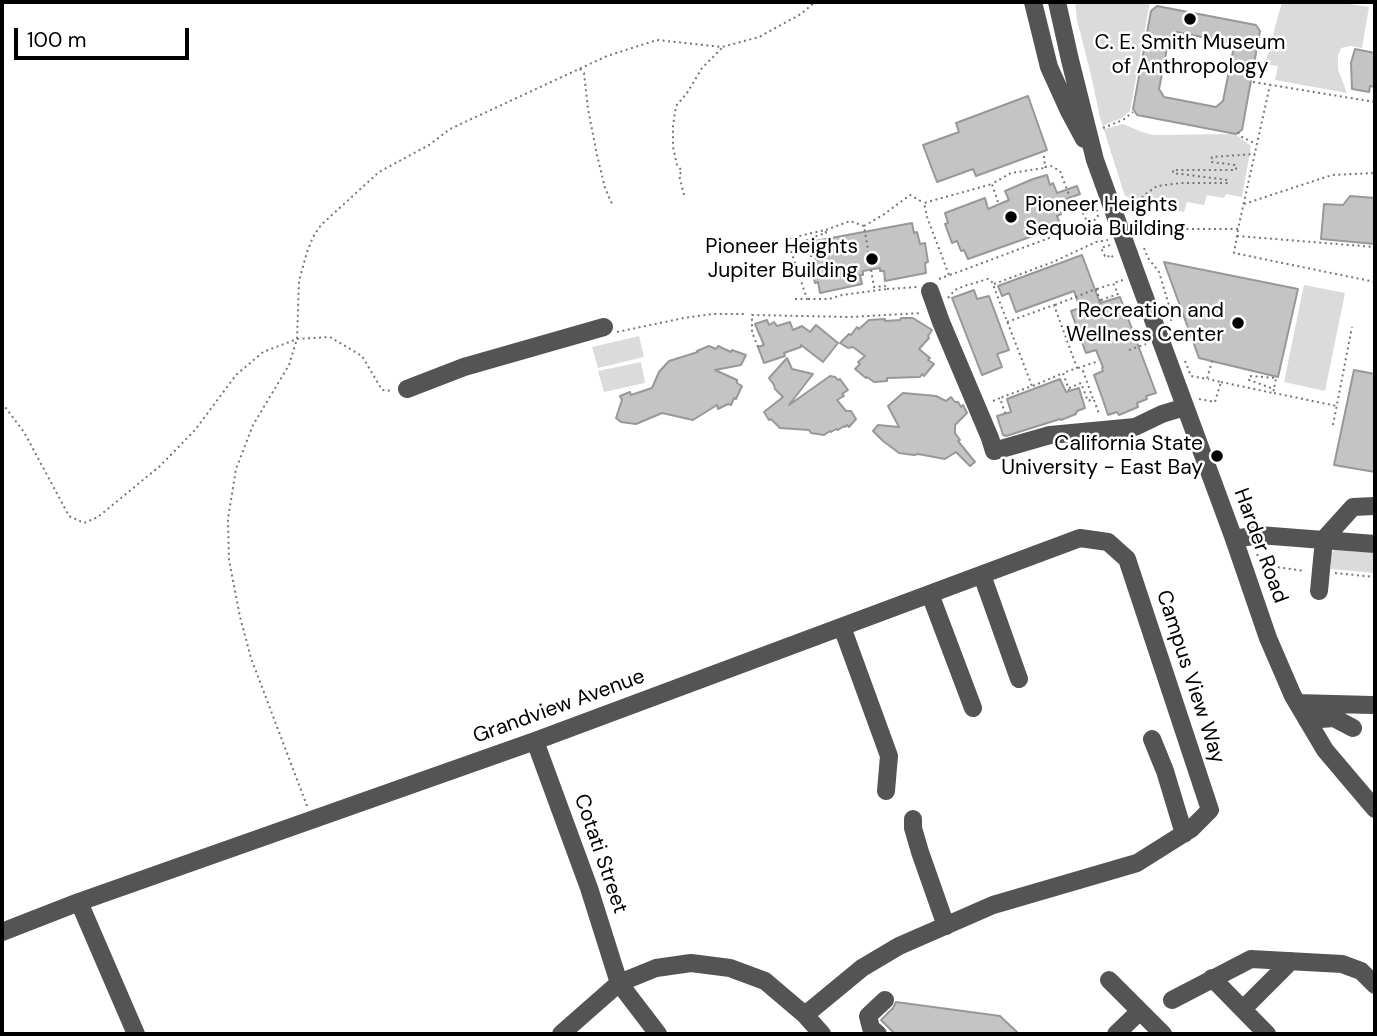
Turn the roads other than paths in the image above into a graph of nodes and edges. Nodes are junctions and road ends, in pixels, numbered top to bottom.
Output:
1 (1033, 2) edge
2 (1057, 2) edge
3 (1096, 160) junction
4 (931, 285) road end
5 (608, 330) road end
6 (407, 389) road end
7 (1191, 403) junction
8 (1375, 506) edge
9 (1234, 539) junction
10 (1324, 540) junction
11 (1375, 544) edge
12 (1127, 559) joint
13 (982, 575) junction
14 (1319, 591) dead end
15 (930, 594) junction
16 (842, 627) junction
17 (1018, 679) dead end
18 (1297, 703) junction
19 (1372, 705) dead end
20 (973, 708) dead end
21 (1307, 720) junction
22 (1353, 728) dead end
23 (1152, 739) dead end
24 (535, 741) junction
25 (886, 791) dead end
26 (1375, 810) edge
27 (913, 819) dead end
28 (1184, 834) junction
29 (79, 902) junction
30 (946, 926) junction
31 (2, 932) edge
32 (1291, 961) junction
33 (1212, 978) junction
34 (1109, 980) dead end
35 (619, 984) junction
36 (1375, 985) edge
37 (885, 1000) dead end
38 (1172, 1000) dead end
39 (1242, 1009) junction
40 (1140, 1011) junction
41 (805, 1015) junction
42 (136, 1034) edge
43 (561, 1034) edge
44 (658, 1034) edge
45 (822, 1034) edge
46 (877, 1034) edge
47 (1116, 1034) edge
48 (1163, 1034) edge
49 (1267, 1034) edge

1 - 3 street, Harder Road
2 - 3 street, Harder Road
3 - 7 street, Harder Road
4 - 7 street
5 - 6 street
7 - 9 street, Harder Road
8 - 10 street
9 - 10 street
9 - 18 street, Harder Road
10 - 11 street
10 - 14 street
12 - 13 street, Grandview Avenue
12 - 28 street, Campus View Way
13 - 15 street, Grandview Avenue
13 - 17 street
15 - 16 street, Grandview Avenue
15 - 20 street
16 - 24 street, Grandview Avenue
16 - 25 street
18 - 19 street
18 - 21 street, Harder Road
21 - 22 street
21 - 26 street, Harder Road
23 - 28 street
24 - 29 street, Grandview Avenue
24 - 35 street, Cotati Street
27 - 30 street
28 - 30 street
29 - 31 street, Grandview Avenue
29 - 42 street
30 - 41 street
32 - 33 street
32 - 36 street
32 - 39 street
33 - 38 street
33 - 39 street
34 - 40 street
35 - 41 street
35 - 43 street
35 - 44 street
37 - 46 street
39 - 49 street
40 - 47 street
40 - 48 street
41 - 45 street

